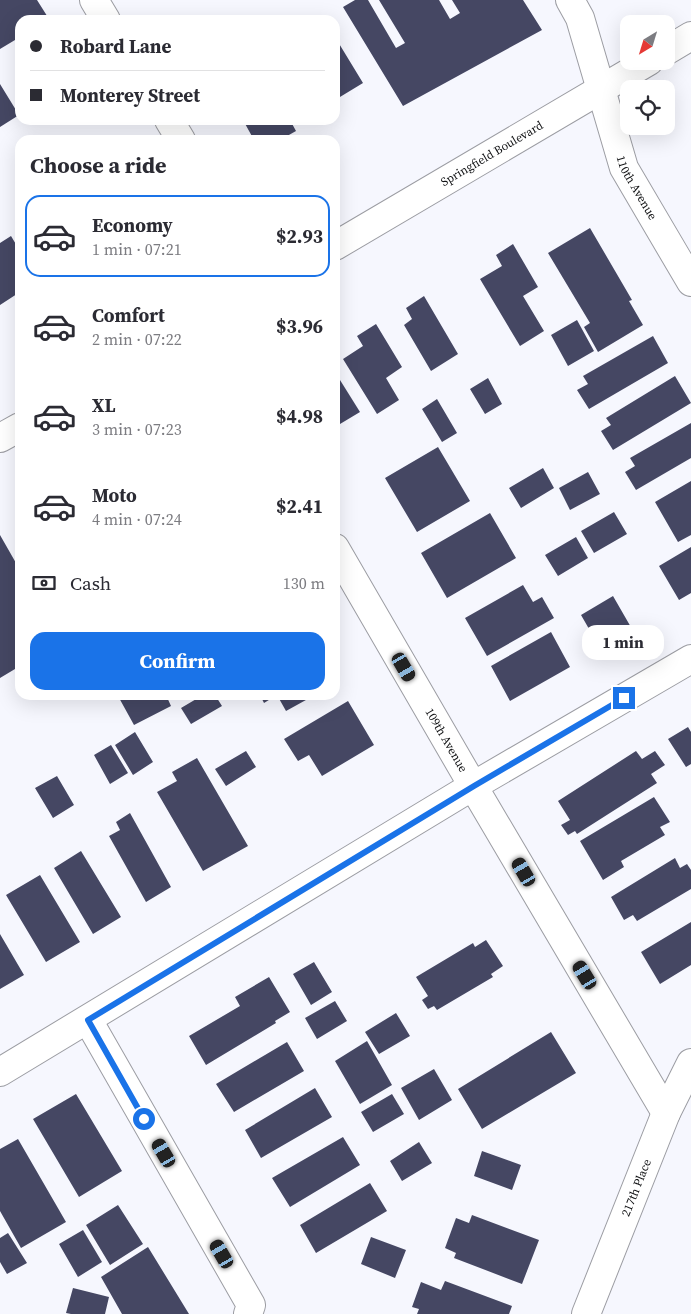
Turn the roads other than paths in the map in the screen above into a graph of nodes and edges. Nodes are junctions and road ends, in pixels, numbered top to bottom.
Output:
1 (94, 0) edge
2 (570, 0) edge
3 (103, 15) edge
4 (691, 36) edge
5 (675, 46) edge
6 (634, 70) edge
7 (602, 90) junction
8 (340, 243) edge
9 (691, 282) edge
10 (15, 430) edge
11 (0, 438) edge
12 (340, 557) edge
13 (691, 659) edge
14 (474, 786) junction
15 (88, 1020) junction
16 (691, 1063) edge
17 (0, 1072) edge
18 (666, 1113) junction
19 (248, 1314) edge
20 (586, 1314) edge

1 - 3 street
2 - 7 street, 110th Avenue
4 - 5 street
6 - 7 street, Springfield Boulevard
7 - 8 street, Springfield Boulevard
7 - 9 street, 110th Avenue
10 - 11 street
12 - 14 street, 109th Avenue
13 - 14 street
14 - 15 street
14 - 18 street, 109th Avenue
15 - 17 street
15 - 19 street
16 - 18 street, 217th Place
18 - 20 street, 217th Place

